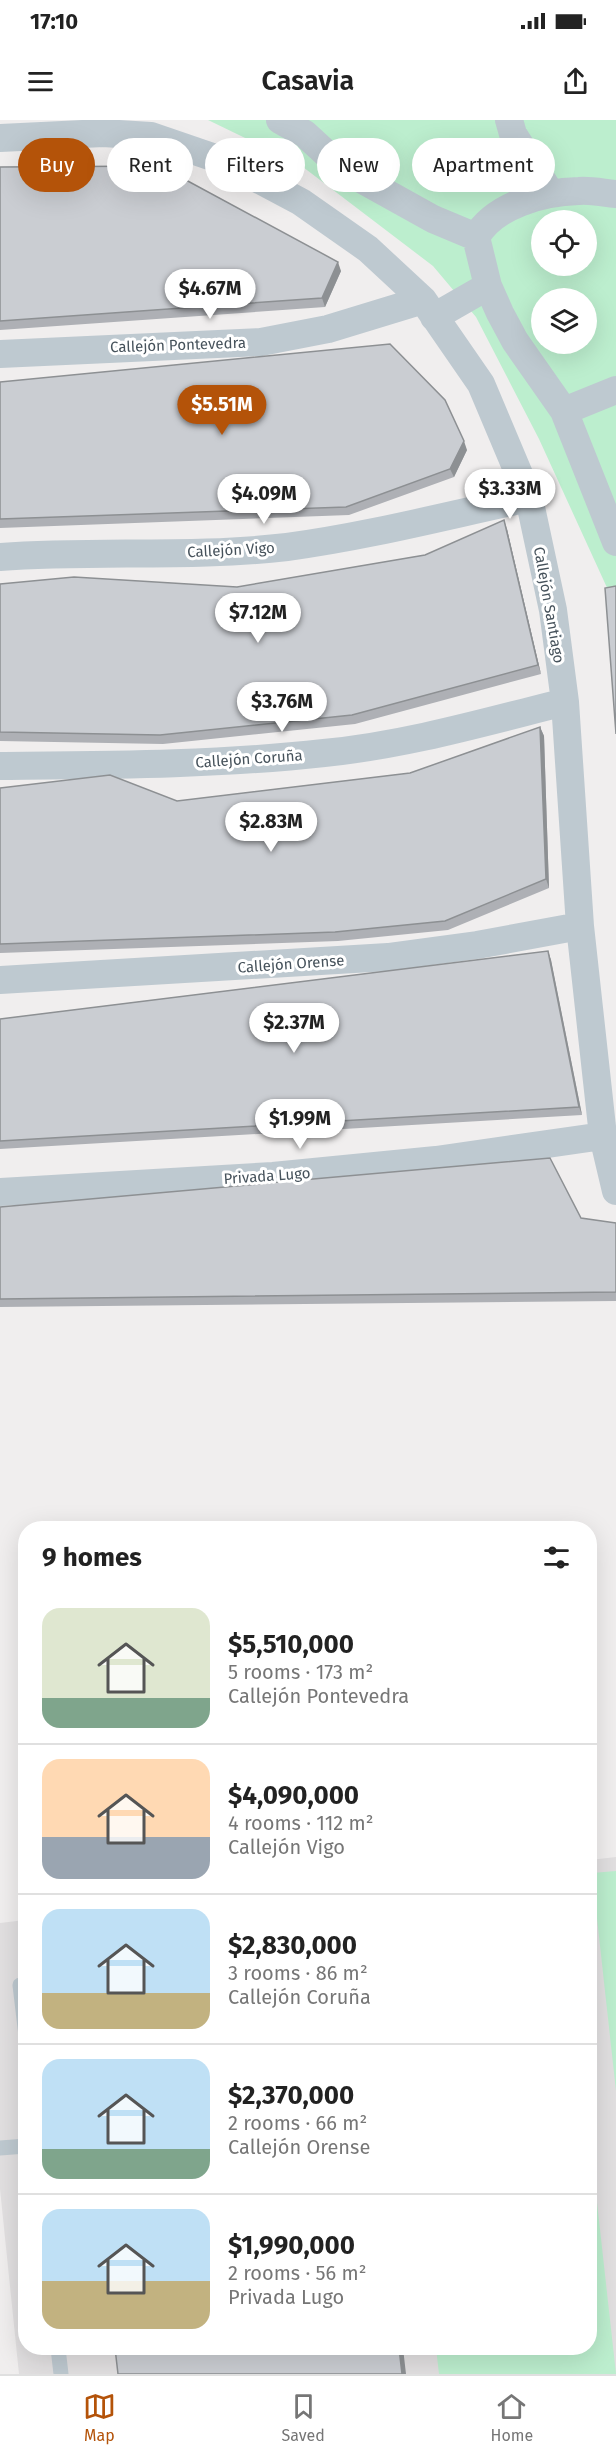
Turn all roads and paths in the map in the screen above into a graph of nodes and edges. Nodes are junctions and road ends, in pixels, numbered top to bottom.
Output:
1 (280, 120) edge
2 (509, 120) edge
3 (0, 138) edge
4 (551, 194) junction
5 (616, 194) edge
6 (476, 237) junction
7 (488, 286) junction
8 (428, 309) junction
9 (0, 354) edge
10 (616, 390) edge
11 (564, 411) junction
12 (529, 498) junction
13 (616, 542) edge
14 (0, 557) edge
15 (565, 702) junction
16 (0, 766) edge
17 (580, 927) junction
18 (0, 980) edge
19 (603, 1136) junction
20 (616, 1191) edge
21 (0, 1192) edge
22 (18, 2147) edge
23 (0, 2148) edge
24 (59, 2355) edge
25 (61, 2374) edge

1 - 6 street
2 - 4 street
3 - 8 street, Callejón Santiago
4 - 5 street
4 - 6 street
6 - 7 street
7 - 8 street, Callejón Pontevedra
7 - 11 street
8 - 9 street, Callejón Pontevedra
8 - 12 street, Callejón Santiago
10 - 11 street
11 - 13 street
12 - 14 street, Callejón Vigo
12 - 15 street, Callejón Santiago
15 - 16 street, Callejón Coruña
15 - 17 street, Callejón Santiago
17 - 18 street, Callejón Orense
17 - 19 street, Callejón Santiago
19 - 20 street, Callejón Santiago
19 - 21 street, Privada Lugo
22 - 23 lane
24 - 25 lane

